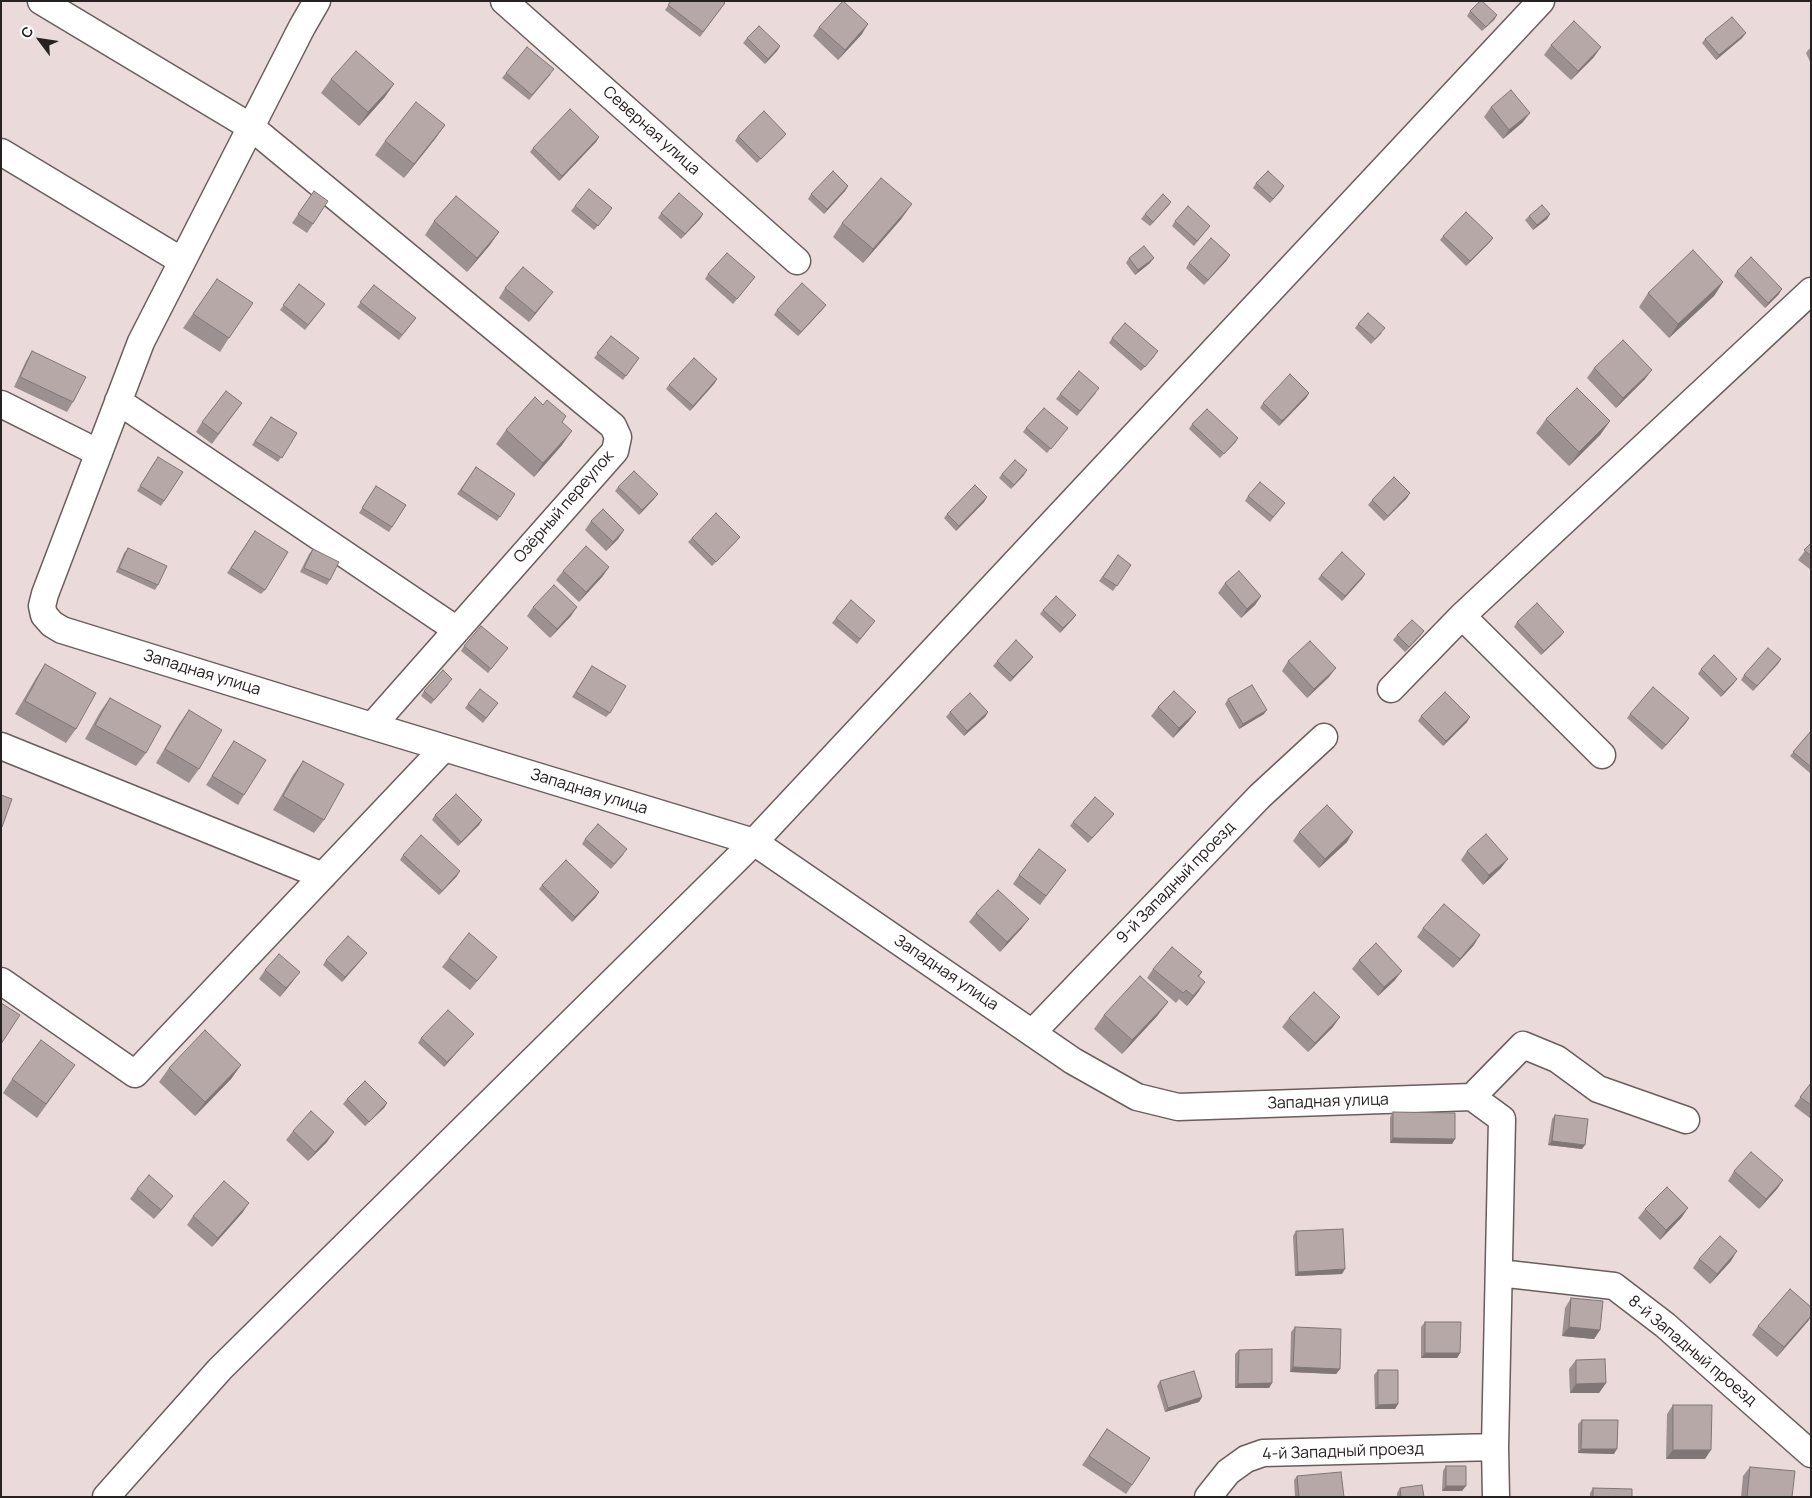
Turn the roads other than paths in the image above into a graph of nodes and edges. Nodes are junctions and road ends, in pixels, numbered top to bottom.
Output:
1 (41, 1) edge
2 (317, 1) edge
3 (504, 1) edge
4 (1541, 1) edge
5 (251, 127) junction
6 (1, 152) edge
7 (182, 261) junction
8 (797, 261) dead end
9 (1811, 291) edge
10 (118, 401) junction
11 (1, 404) edge
12 (98, 453) junction
13 (1462, 616) junction
14 (457, 630) junction
15 (1391, 690) dead end
16 (372, 726) junction
17 (1324, 737) dead end
18 (1, 746) edge
19 (444, 748) junction
20 (1602, 755) dead end
21 (754, 842) junction
22 (323, 876) junction
23 (1, 981) edge
24 (1032, 1033) junction
25 (1472, 1097) junction
26 (1686, 1120) dead end
27 (1499, 1273) junction
28 (1495, 1447) junction
29 (1811, 1454) edge
30 (106, 1497) edge
31 (1208, 1497) edge
32 (1496, 1497) edge

1 - 5 street, Озёрный переулок
2 - 5 street
3 - 8 street, Северная улица
4 - 21 street
5 - 7 street
5 - 14 street, Озёрный переулок
6 - 7 street
7 - 10 street
9 - 13 street
10 - 12 street
10 - 14 street
11 - 12 street
12 - 16 street, Западная улица
13 - 15 street
13 - 20 street
14 - 16 street, Озёрный переулок
16 - 19 street, Западная улица
17 - 24 street, 9-й Западный проезд
18 - 22 street
19 - 21 street, Западная улица
19 - 22 street
21 - 24 street, Западная улица
21 - 30 street
22 - 23 street
24 - 25 street, Западная улица
25 - 26 street
25 - 27 street
27 - 28 street
27 - 29 street, 8-й Западный проезд
28 - 31 street, 4-й Западный проезд
28 - 32 street

